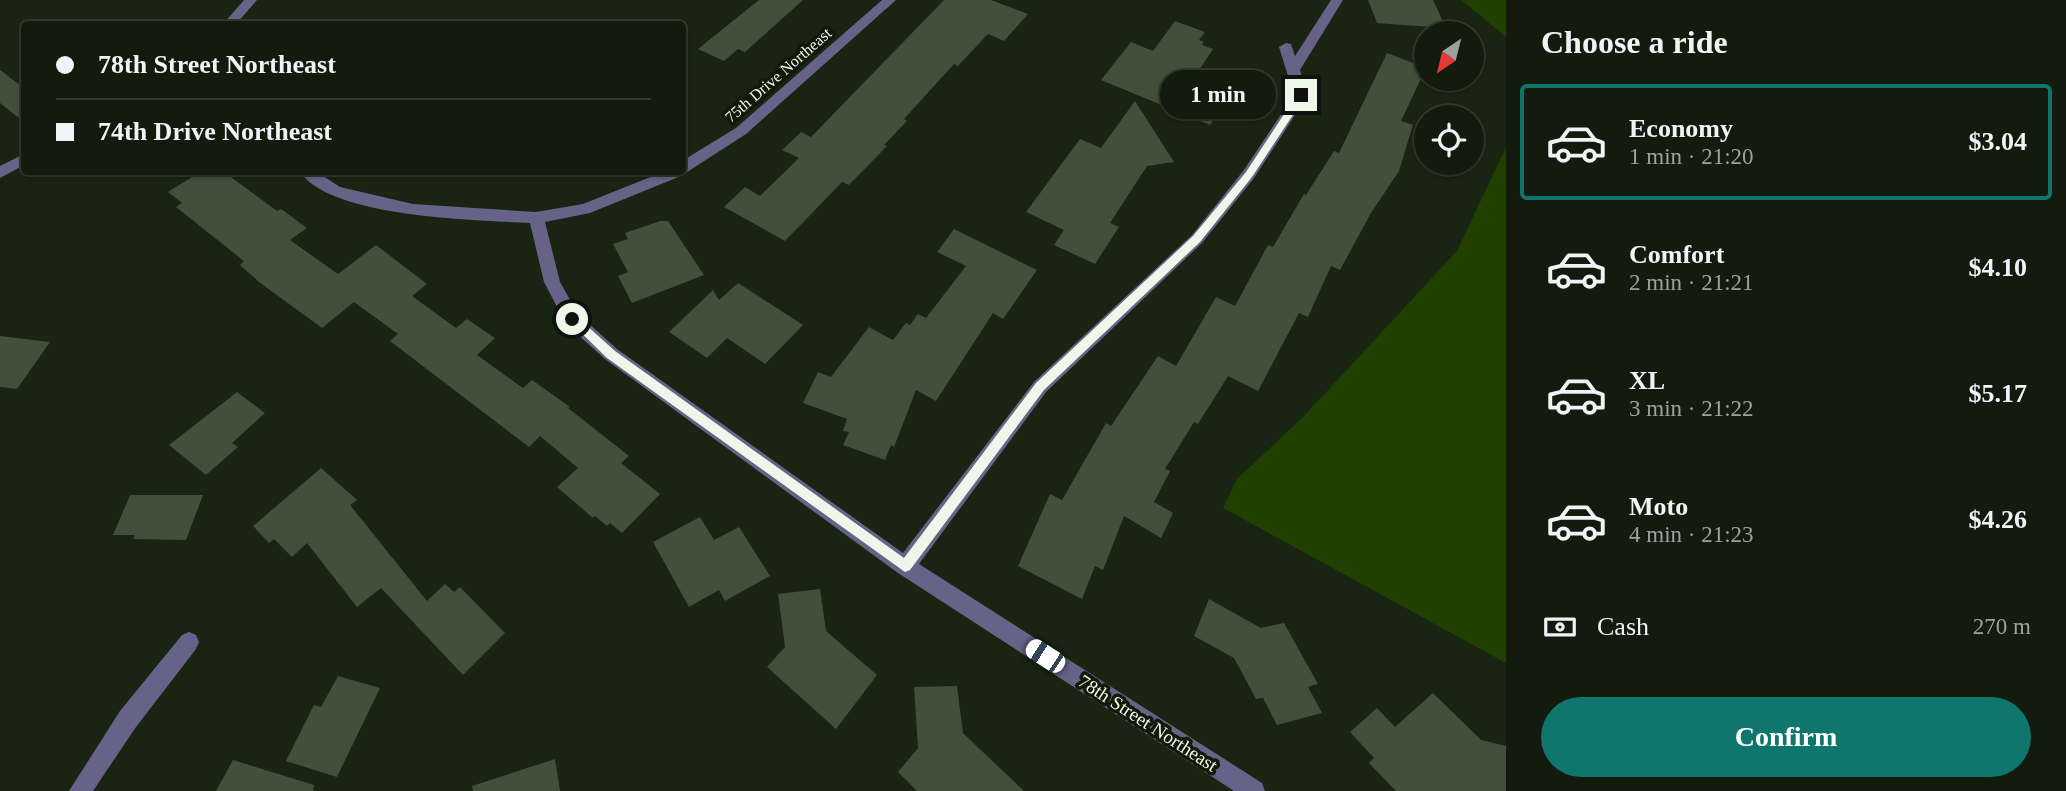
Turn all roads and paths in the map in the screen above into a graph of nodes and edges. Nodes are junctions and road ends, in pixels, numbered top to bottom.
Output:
1 (251, 0) edge
2 (891, 0) edge
3 (1337, 0) edge
4 (232, 21) edge
5 (1286, 47) dead end
6 (1294, 68) junction
7 (21, 161) edge
8 (686, 166) edge
9 (0, 173) edge
10 (311, 175) edge
11 (669, 175) edge
12 (536, 218) junction
13 (905, 566) junction
14 (189, 642) dead end
15 (80, 791) edge
16 (1254, 791) edge

1 - 4 street
2 - 8 street, 75th Drive Northeast
3 - 6 street
5 - 6 street
6 - 13 street
7 - 9 street
10 - 12 street
11 - 12 street
12 - 13 street, 78th Street Northeast
13 - 16 street, 78th Street Northeast
14 - 15 street

